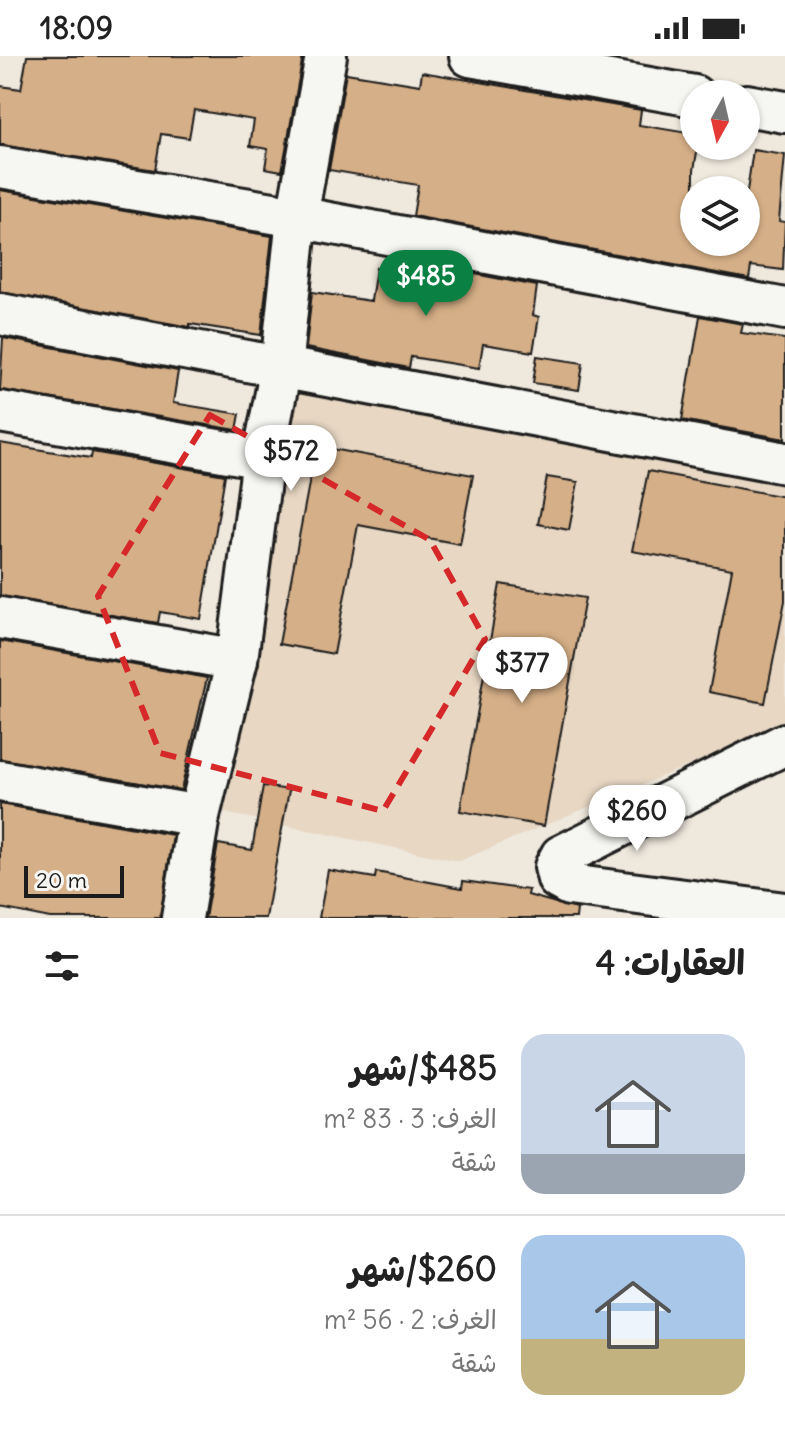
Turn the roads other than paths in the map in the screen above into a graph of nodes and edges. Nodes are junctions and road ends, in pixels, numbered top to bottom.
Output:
1 (326, 56) edge
2 (470, 56) edge
3 (680, 94) edge
4 (760, 108) edge
5 (785, 112) edge
6 (0, 167) edge
7 (297, 217) junction
8 (785, 309) edge
9 (0, 314) edge
10 (281, 368) junction
11 (0, 412) edge
12 (263, 458) junction
13 (785, 463) edge
14 (0, 618) edge
15 (237, 660) junction
16 (785, 744) edge
17 (0, 781) edge
18 (199, 816) junction
19 (785, 913) edge
20 (182, 918) edge

1 - 7 street
2 - 3 street
4 - 5 street
6 - 7 street
7 - 8 street
7 - 10 street
9 - 10 street
10 - 12 street
10 - 13 street
11 - 12 street
12 - 15 street
14 - 15 street
15 - 18 street
16 - 19 street
17 - 18 street
18 - 20 street

